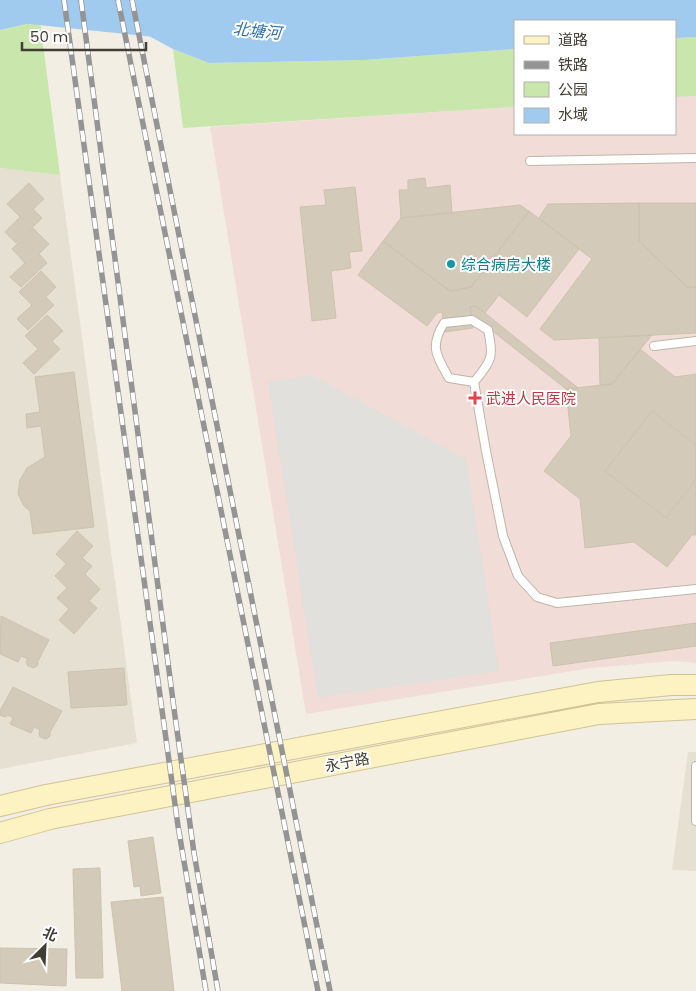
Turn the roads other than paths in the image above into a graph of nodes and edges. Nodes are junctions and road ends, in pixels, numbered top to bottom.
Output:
1 (696, 158) edge
2 (530, 161) dead end
3 (696, 341) edge
4 (654, 346) dead end
5 (474, 382) junction
6 (696, 589) edge
7 (696, 685) edge
8 (696, 709) edge
9 (696, 766) edge
10 (0, 806) edge
11 (696, 821) edge
12 (0, 833) edge

1 - 2 lane
3 - 4 lane
5 - 5 lane
5 - 6 lane
7 - 10 main road, 永宁路
8 - 12 main road, 永宁路
9 - 11 lane

